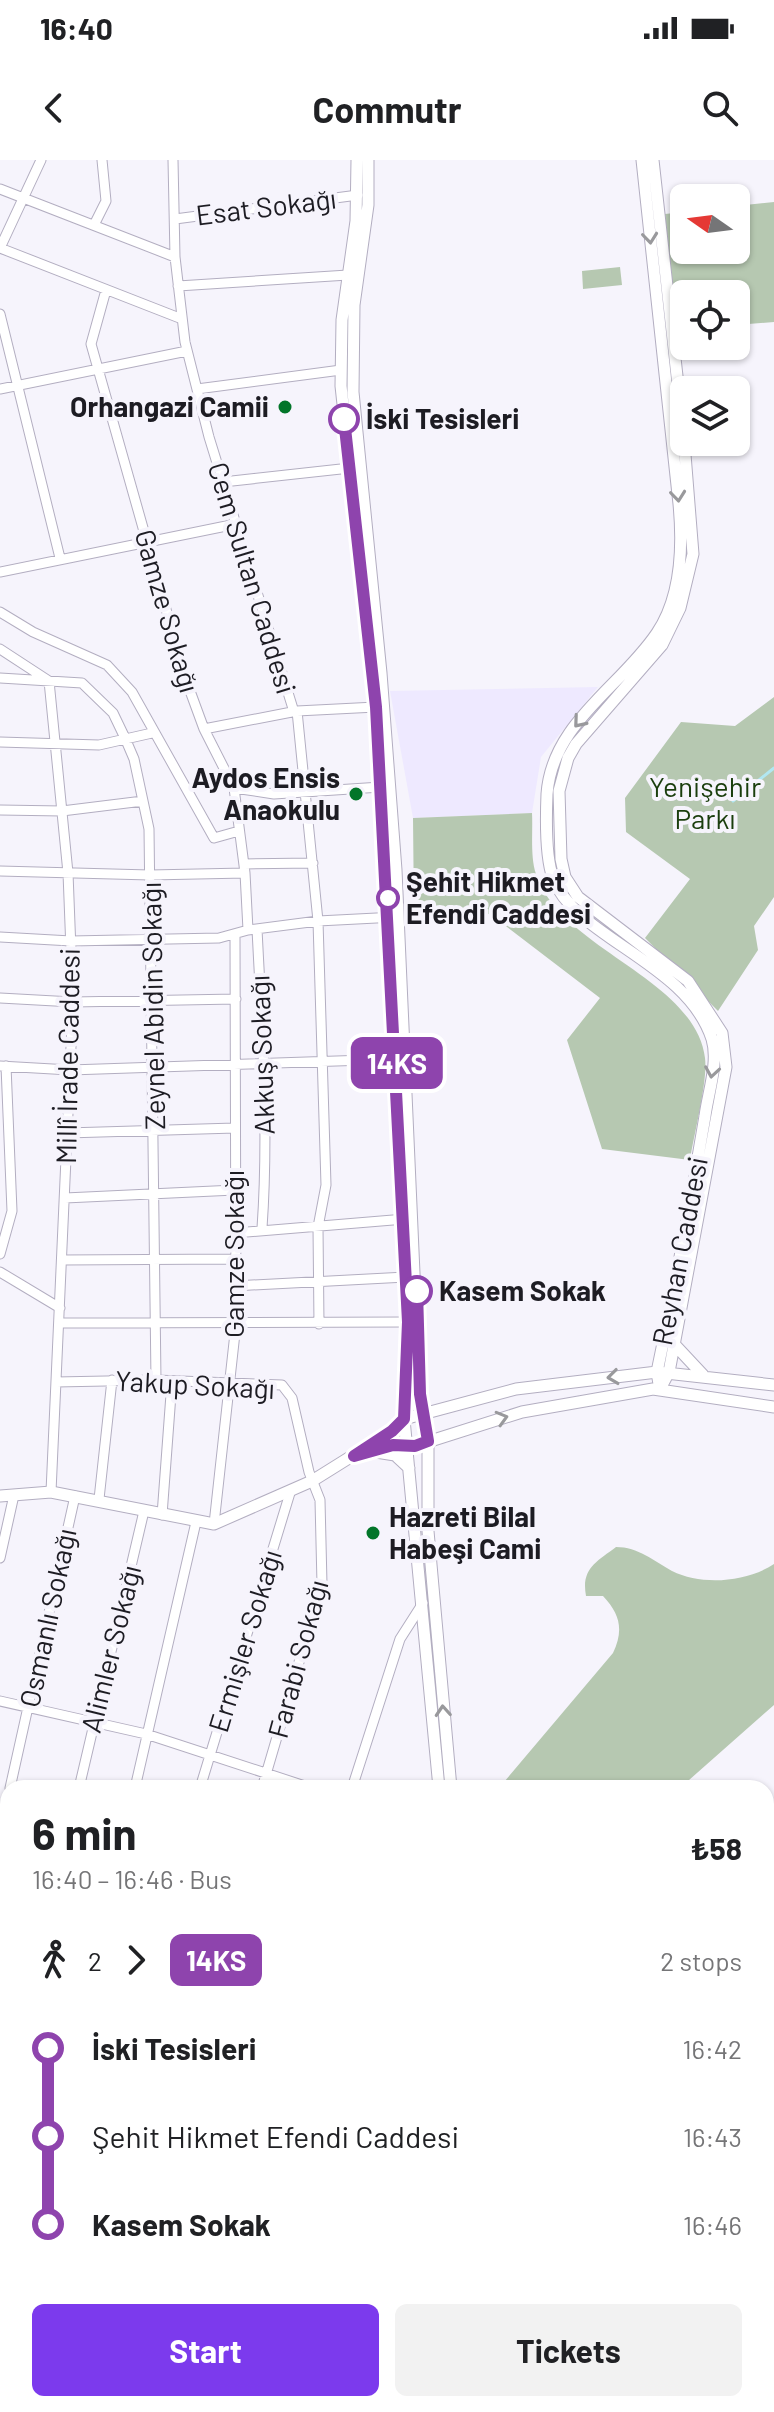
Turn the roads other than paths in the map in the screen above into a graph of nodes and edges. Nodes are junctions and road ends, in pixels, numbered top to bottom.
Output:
1 (41, 160) edge
2 (102, 160) edge
3 (173, 160) edge
4 (357, 160) edge
5 (368, 160) edge
6 (642, 160) edge
7 (653, 160) edge
8 (0, 189) edge
9 (358, 195) junction
10 (26, 198) junction
11 (175, 219) junction
12 (94, 225) junction
13 (0, 248) edge
14 (175, 257) junction
15 (348, 275) junction
16 (178, 286) junction
17 (106, 290) junction
18 (0, 314) edge
19 (182, 319) junction
20 (187, 351) junction
21 (97, 367) junction
22 (341, 370) junction
23 (670, 374) joint
24 (18, 384) junction
25 (0, 389) edge
26 (197, 389) junction
27 (682, 456) edge
28 (350, 468) junction
29 (223, 482) junction
30 (236, 524) junction
31 (148, 545) junction
32 (60, 558) junction
33 (0, 572) edge
34 (674, 607) junction
35 (0, 612) edge
36 (0, 649) edge
37 (0, 678) edge
38 (49, 681) junction
39 (376, 707) junction
40 (295, 712) junction
41 (204, 729) junction
42 (152, 733) junction
43 (125, 738) junction
44 (0, 742) edge
45 (56, 744) junction
46 (381, 787) junction
47 (234, 788) junction
48 (307, 792) junction
49 (143, 801) junction
50 (0, 810) edge
51 (62, 811) junction
52 (239, 831) junction
53 (313, 863) junction
54 (245, 869) junction
55 (0, 871) edge
56 (68, 873) junction
57 (150, 875) junction
58 (394, 916) junction
59 (318, 921) junction
60 (252, 930) junction
61 (235, 934) junction
62 (0, 937) edge
63 (153, 938) junction
64 (71, 941) junction
65 (0, 998) edge
66 (236, 999) junction
67 (151, 1000) junction
68 (73, 1002) junction
69 (396, 1059) junction
70 (322, 1062) junction
71 (234, 1064) junction
72 (264, 1064) junction
73 (153, 1065) junction
74 (3, 1066) edge
75 (70, 1070) junction
76 (235, 1128) junction
77 (155, 1130) junction
78 (67, 1133) junction
79 (235, 1190) junction
80 (155, 1194) junction
81 (65, 1198) junction
82 (405, 1219) junction
83 (318, 1227) junction
84 (262, 1228) junction
85 (235, 1233) junction
86 (0, 1254) edge
87 (156, 1259) junction
88 (234, 1259) junction
89 (62, 1260) junction
90 (0, 1272) edge
91 (406, 1277) junction
92 (319, 1283) junction
93 (234, 1286) junction
94 (60, 1308) junction
95 (408, 1322) junction
96 (59, 1323) junction
97 (157, 1323) junction
98 (236, 1324) junction
99 (319, 1324) junction
100 (674, 1344) junction
101 (663, 1372) junction
102 (703, 1375) junction
103 (112, 1380) junction
104 (156, 1380) junction
105 (172, 1381) junction
106 (56, 1382) junction
107 (232, 1382) junction
108 (774, 1385) edge
109 (660, 1390) junction
110 (420, 1394) junction
111 (774, 1407) edge
112 (451, 1408) junction
113 (424, 1416) junction
114 (404, 1419) junction
115 (428, 1441) junction
116 (406, 1443) junction
117 (354, 1456) junction
118 (410, 1468) junction
119 (312, 1481) junction
120 (51, 1492) junction
121 (290, 1493) junction
122 (14, 1495) junction
123 (0, 1496) edge
124 (75, 1496) junction
125 (99, 1499) junction
126 (144, 1511) junction
127 (162, 1515) junction
128 (196, 1522) junction
129 (214, 1524) junction
130 (0, 1558) edge
131 (434, 1601) junction
132 (420, 1603) junction
133 (0, 1701) edge
134 (28, 1708) junction
135 (93, 1720) junction
136 (146, 1734) junction
137 (211, 1754) junction
138 (267, 1773) junction
139 (12, 1780) edge
140 (81, 1780) edge
141 (137, 1780) edge
142 (203, 1780) edge
143 (265, 1780) edge
144 (288, 1780) edge
145 (355, 1780) edge
146 (438, 1780) edge
147 (450, 1780) edge

1 - 10 street
2 - 12 street
3 - 11 street, Cem Sultan Caddesi
4 - 9 main road
5 - 58 main road
6 -> 23 main road, Reyhan Caddesi
7 - 23 main road, Reyhan Caddesi
8 - 10 street
9 - 11 street, Esat Sokağı
9 - 15 main road
10 - 12 street
10 - 13 street
11 - 14 street, Cem Sultan Caddesi
12 - 14 street
13 - 17 street
14 - 16 street, Cem Sultan Caddesi
15 - 16 street
15 - 22 main road
16 - 19 street, Cem Sultan Caddesi
17 - 19 street
17 - 21 street, Gamze Sokağı
18 - 24 street
19 - 20 street, Cem Sultan Caddesi
20 - 21 street
20 - 26 street, Cem Sultan Caddesi
21 - 24 street
21 - 31 street, Gamze Sokağı
22 - 26 street
22 - 28 main road
24 - 25 street
24 - 32 street
26 - 29 street, Cem Sultan Caddesi
27 - 34 main road, Reyhan Caddesi
28 - 29 street
28 - 39 main road
29 - 30 street, Cem Sultan Caddesi
30 - 31 street
30 - 40 street, Cem Sultan Caddesi
31 - 32 street
31 - 41 street, Gamze Sokağı
32 - 33 street
34 - 100 main road, Reyhan Caddesi
34 -> 101 main road, Reyhan Caddesi
35 - 42 street
36 - 38 street
37 - 38 street, Zeynel Abidin Sokağı
38 - 43 street, Zeynel Abidin Sokağı
38 - 45 street, Millî İrade Caddesi
39 - 40 street
39 - 46 main road
40 - 41 street
40 - 48 street, Cem Sultan Caddesi
41 - 47 street, Gamze Sokağı
42 - 43 street
42 - 52 street
43 - 45 street
43 - 49 street, Zeynel Abidin Sokağı
44 - 45 street
45 - 51 street, Millî İrade Caddesi
46 - 48 street
46 - 58 main road
47 - 48 street
47 - 52 street, Gamze Sokağı
48 - 53 street, Cem Sultan Caddesi
49 - 51 street
49 - 57 street, Zeynel Abidin Sokağı
50 - 51 street
51 - 56 street, Millî İrade Caddesi
52 - 54 street, Gamze Sokağı
53 - 54 street
53 - 59 street, Cem Sultan Caddesi
54 - 57 street
54 - 60 street, Gamze Sokağı
55 - 56 street
56 - 57 street
56 - 64 street, Millî İrade Caddesi
57 - 63 street, Zeynel Abidin Sokağı
58 - 59 street
58 - 69 main road
58 - 110 main road
59 - 60 street
59 - 70 street, Cem Sultan Caddesi
60 - 61 street
60 - 72 street, Akkuş Sokağı
61 - 63 street
61 - 66 street, Gamze Sokağı
62 - 64 street
63 - 64 street
63 - 67 street, Zeynel Abidin Sokağı
64 - 68 street, Millî İrade Caddesi
65 - 68 street
66 - 67 street
66 - 71 street, Gamze Sokağı
67 - 68 street
67 - 73 street, Zeynel Abidin Sokağı
68 - 75 street, Millî İrade Caddesi
69 - 70 street
69 - 82 main road
70 - 72 street
70 - 83 street, Cem Sultan Caddesi
71 - 72 street
71 - 73 street
71 - 76 street, Gamze Sokağı
72 - 84 street, Akkuş Sokağı
73 - 75 street
73 - 77 street, Zeynel Abidin Sokağı
74 - 75 street
74 - 86 street
75 - 78 street, Millî İrade Caddesi
76 - 77 street
76 - 79 street, Gamze Sokağı
77 - 78 street
77 - 80 street, Zeynel Abidin Sokağı
78 - 81 street, Millî İrade Caddesi
79 - 80 street
79 - 85 street, Gamze Sokağı
80 - 81 street
80 - 87 street, Zeynel Abidin Sokağı
81 - 89 street, Millî İrade Caddesi
82 - 83 street
82 - 91 main road
83 - 84 street
83 - 92 street, Cem Sultan Caddesi
84 - 85 street
85 - 88 street, Gamze Sokağı
87 - 88 street
87 - 89 street
87 - 97 street, Zeynel Abidin Sokağı
88 - 93 street, Gamze Sokağı
89 - 94 street, Millî İrade Caddesi
90 - 94 street
91 - 92 street
91 - 95 main road
92 - 93 street
92 - 99 street, Cem Sultan Caddesi
93 - 98 street, Gamze Sokağı
94 - 96 street, Millî İrade Caddesi
95 - 99 street
95 - 114 main road
96 - 97 street
96 - 106 street, Millî İrade Caddesi
97 - 98 street
97 - 104 street, Zeynel Abidin Sokağı
98 - 99 street
98 - 107 street, Gamze Sokağı
100 - 101 main road, Reyhan Caddesi
100 - 102 main road
101 - 102 main road
101 - 109 main road, Reyhan Caddesi
101 -> 112 main road
102 - 108 main road
103 - 104 street, Yakup Sokağı
103 - 106 street, Yakup Sokağı
103 - 125 street
104 - 105 street, Yakup Sokağı
105 - 107 street, Yakup Sokağı
105 - 127 street
106 - 120 street, Millî İrade Caddesi
107 - 119 street, Yakup Sokağı
107 - 129 street, Gamze Sokağı
109 - 111 main road
115 -> 109 main road
110 - 112 main road
110 - 113 main road
112 - 113 main road
113 - 114 main road
113 - 115 main road
114 - 116 main road
114 - 117 main road
115 - 116 main road
115 - 131 main road
116 - 117 main road
116 - 118 main road
117 - 118 main road
117 - 119 main road
118 - 132 main road
119 - 121 main road
119 - 138 street, Farabi Sokağı
120 - 122 main road
120 - 124 main road
121 - 129 main road
121 - 137 street, Ermişler Sokağı
122 - 123 main road
122 - 130 street
124 - 125 main road
124 - 134 street, Osmanlı Sokağı
125 - 126 main road
126 - 127 main road
126 - 135 street, Alimler Sokağı
127 - 128 main road
128 - 129 main road
128 - 136 street
131 - 132 street
147 -> 131 main road
132 - 145 street
132 - 146 main road
133 - 134 street
134 - 135 street
134 - 139 street, Osmanlı Sokağı
135 - 136 street
135 - 140 street, Alimler Sokağı
136 - 137 street
136 - 141 street
137 - 138 street
137 - 142 street, Ermişler Sokağı
138 - 143 street, Farabi Sokağı
138 - 144 street

